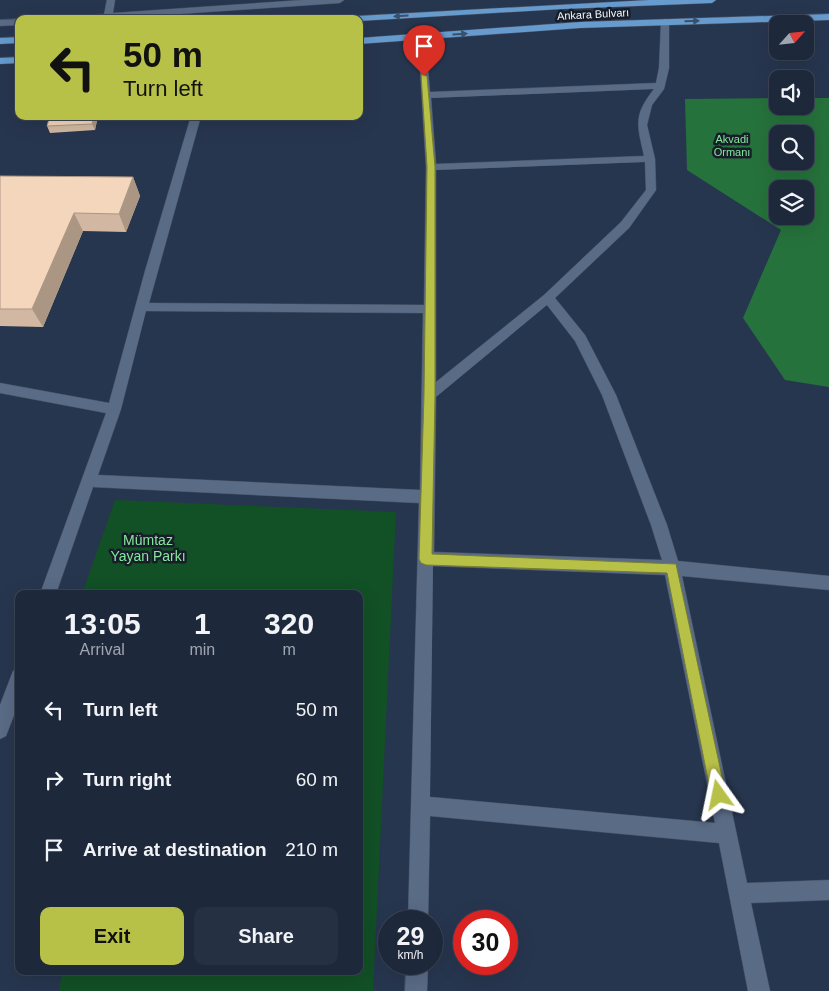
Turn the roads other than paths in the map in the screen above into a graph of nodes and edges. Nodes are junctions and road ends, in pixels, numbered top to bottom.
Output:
1 (111, 0) edge
2 (340, 0) edge
3 (712, 0) edge
4 (243, 3) edge
5 (108, 15) edge
6 (118, 15) edge
7 (829, 17) edge
8 (363, 19) edge
9 (15, 22) edge
10 (666, 22) junction
11 (0, 23) edge
12 (421, 37) junction
13 (15, 40) edge
14 (0, 41) edge
15 (363, 41) edge
16 (15, 60) edge
17 (0, 61) edge
18 (659, 86) junction
19 (425, 95) junction
20 (195, 120) edge
21 (650, 159) junction
22 (431, 167) junction
23 (548, 298) junction
24 (141, 307) junction
25 (430, 309) junction
26 (0, 388) edge
27 (429, 395) junction
28 (114, 409) junction
29 (88, 481) junction
30 (427, 497) junction
31 (426, 559) junction
32 (672, 568) junction
33 (829, 583) edge
34 (49, 590) edge
35 (15, 688) edge
36 (0, 730) edge
37 (420, 806) junction
38 (727, 834) junction
39 (829, 890) edge
40 (739, 893) junction
41 (418, 910) edge
42 (417, 975) edge
43 (416, 991) edge
44 (759, 991) edge

1 - 5 street
2 - 4 street
3 -> 8 main road, Ankara Bulvarı
4 - 6 street
10 -> 7 main road, Ankara Bulvarı
9 - 11 street
12 -> 10 main road, Ankara Bulvarı
10 - 18 street
12 - 15 main road, Ankara Bulvarı
12 - 19 street
13 - 14 main road
16 - 17 main road
18 - 19 street
18 - 21 street
19 - 22 street
20 - 24 street
21 - 22 street
21 - 23 street
22 - 25 street
23 - 27 street
23 - 32 street
24 - 25 street
24 - 28 street
25 - 27 street
26 - 28 street
27 - 30 street
28 - 29 street
29 - 30 street
29 - 34 street
30 - 31 street
31 - 32 street
31 - 37 street
32 - 33 street
32 - 38 street
35 - 36 street
37 - 38 street
37 - 41 street
38 - 40 street
39 - 40 street
40 - 44 street
42 - 43 street

